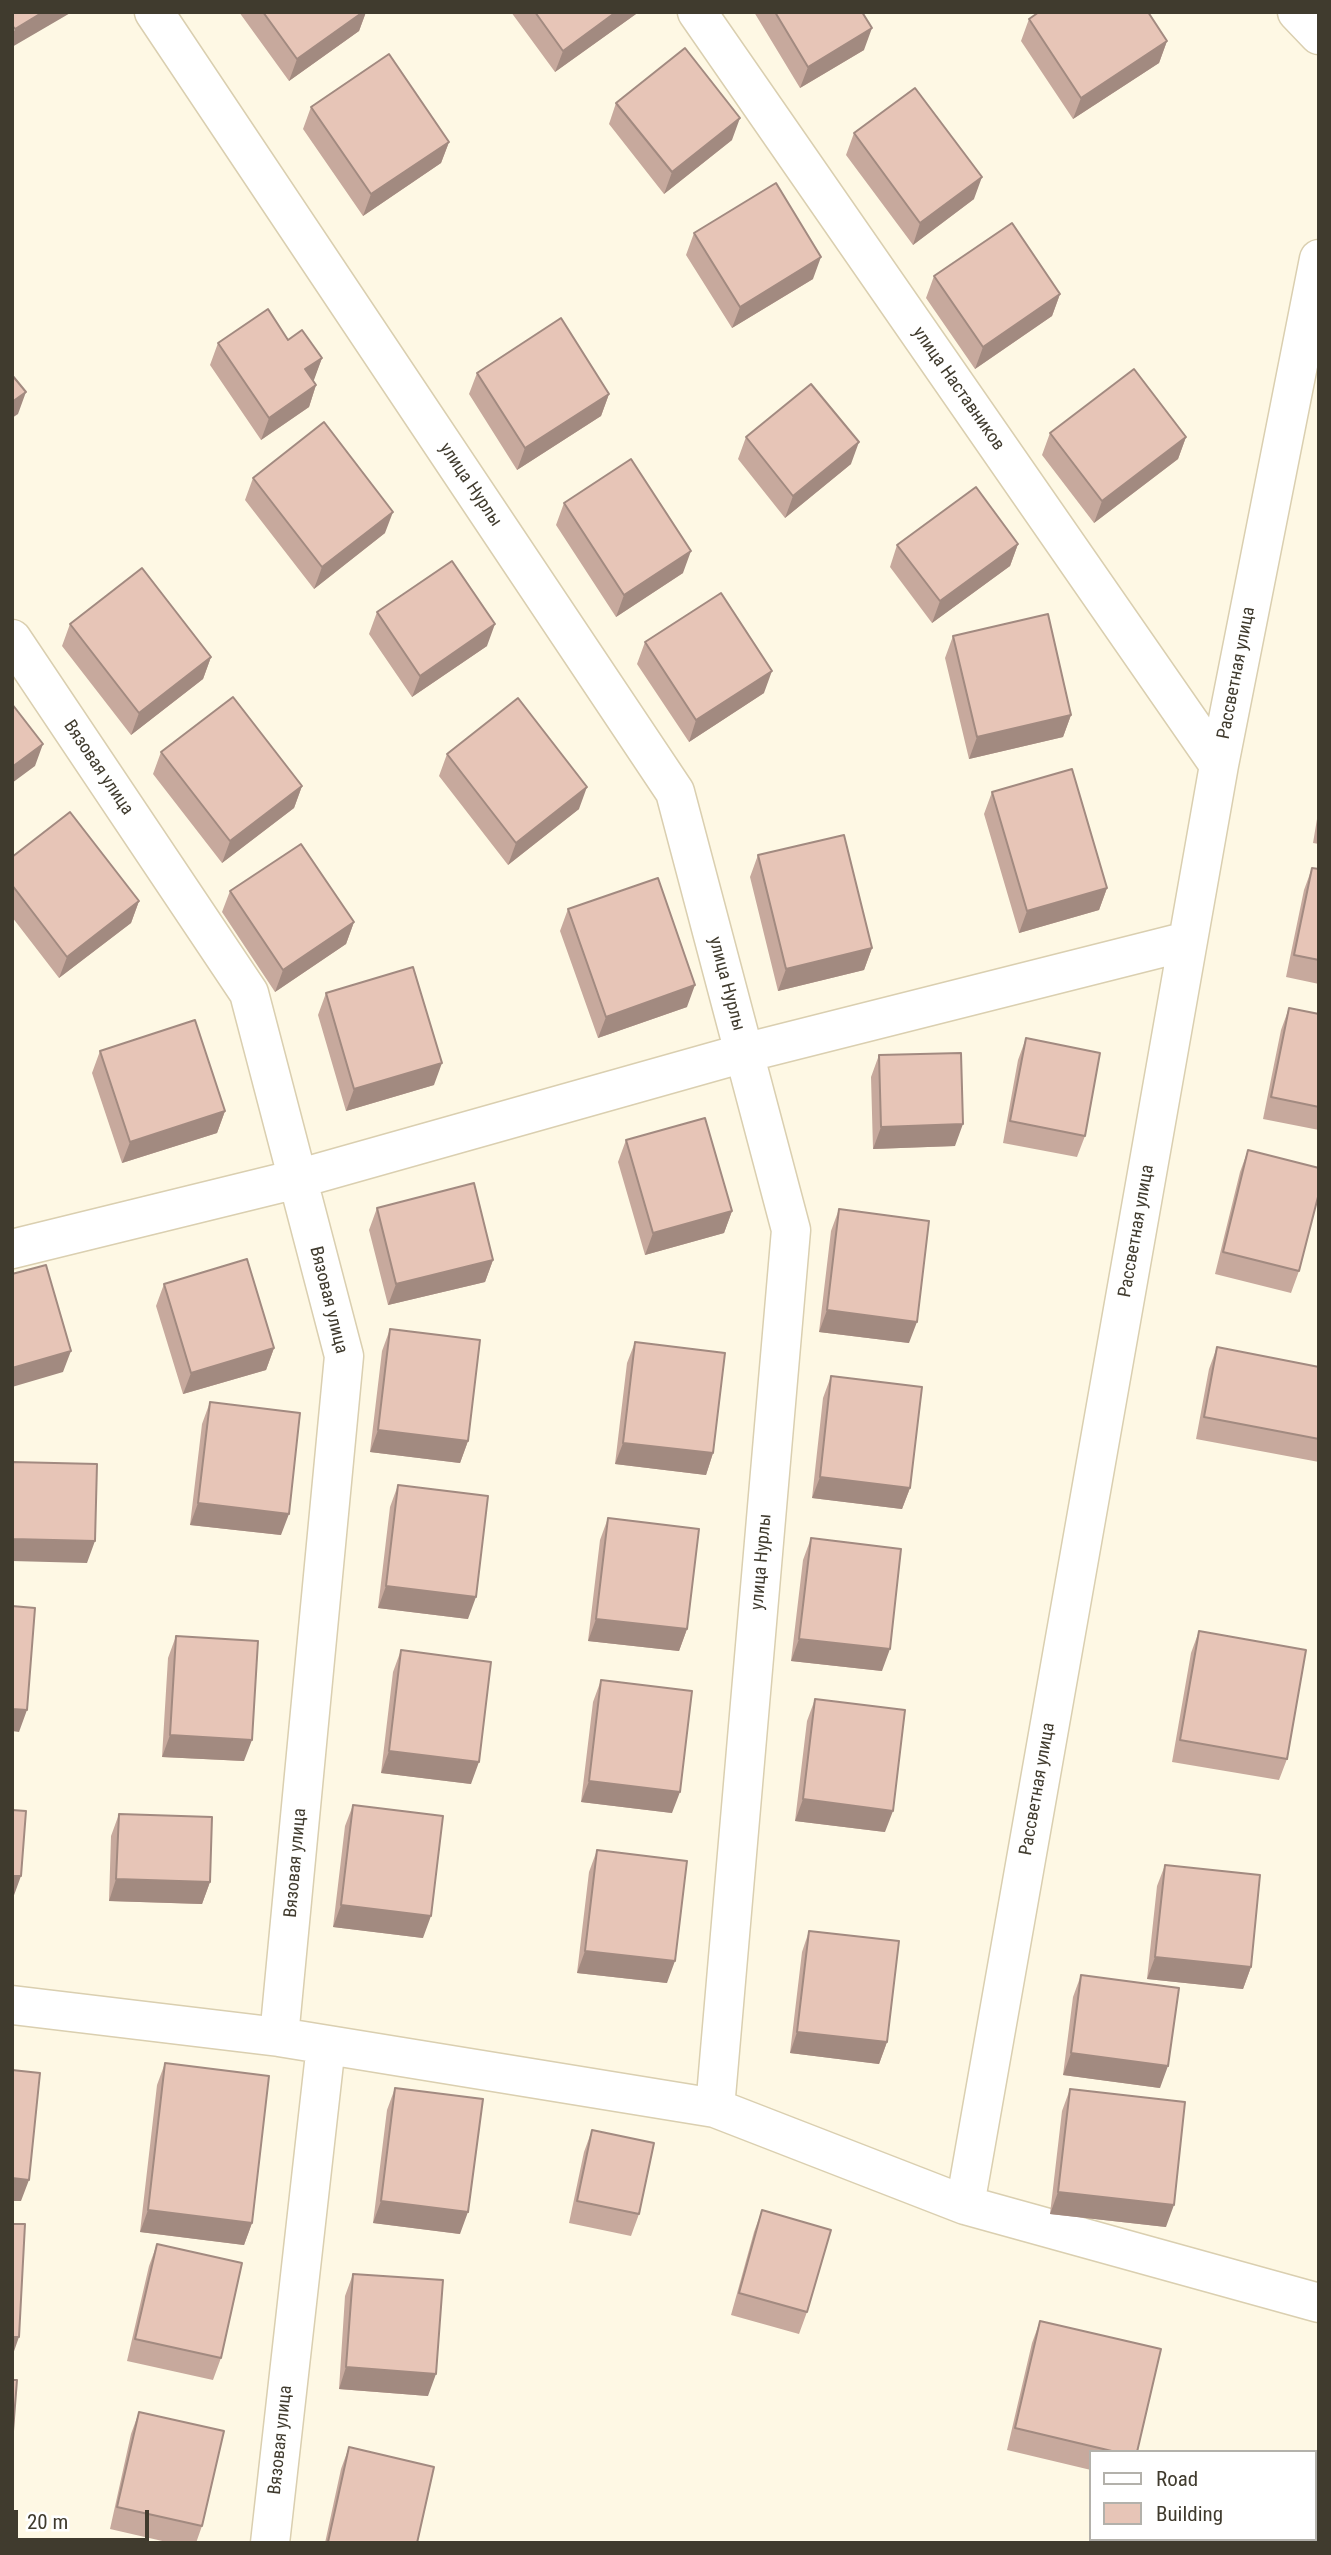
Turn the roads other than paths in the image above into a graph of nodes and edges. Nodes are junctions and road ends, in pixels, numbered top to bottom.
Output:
1 (154, 12) edge
2 (697, 12) edge
3 (1297, 12) edge
4 (1319, 35) edge
5 (1319, 259) edge
6 (12, 639) edge
7 (1219, 765) junction
8 (1188, 941) junction
9 (744, 1053) junction
10 (298, 1179) junction
11 (12, 1249) edge
12 (12, 2005) edge
13 (279, 2038) junction
14 (326, 2045) junction
15 (715, 2108) junction
16 (965, 2204) junction
17 (1319, 2303) edge
18 (270, 2543) edge

1 - 9 street, улица Нурлы
2 - 7 street, улица Наставников
3 - 4 street
5 - 7 street, Рассветная улица
6 - 10 street, Вязовая улица
7 - 8 street, Рассветная улица
8 - 9 street
8 - 16 street, Рассветная улица
9 - 10 street
9 - 15 street, улица Нурлы
10 - 11 street
10 - 13 street, Вязовая улица
12 - 13 street
13 - 14 street
14 - 15 street
14 - 18 street, Вязовая улица
15 - 16 street
16 - 17 street

